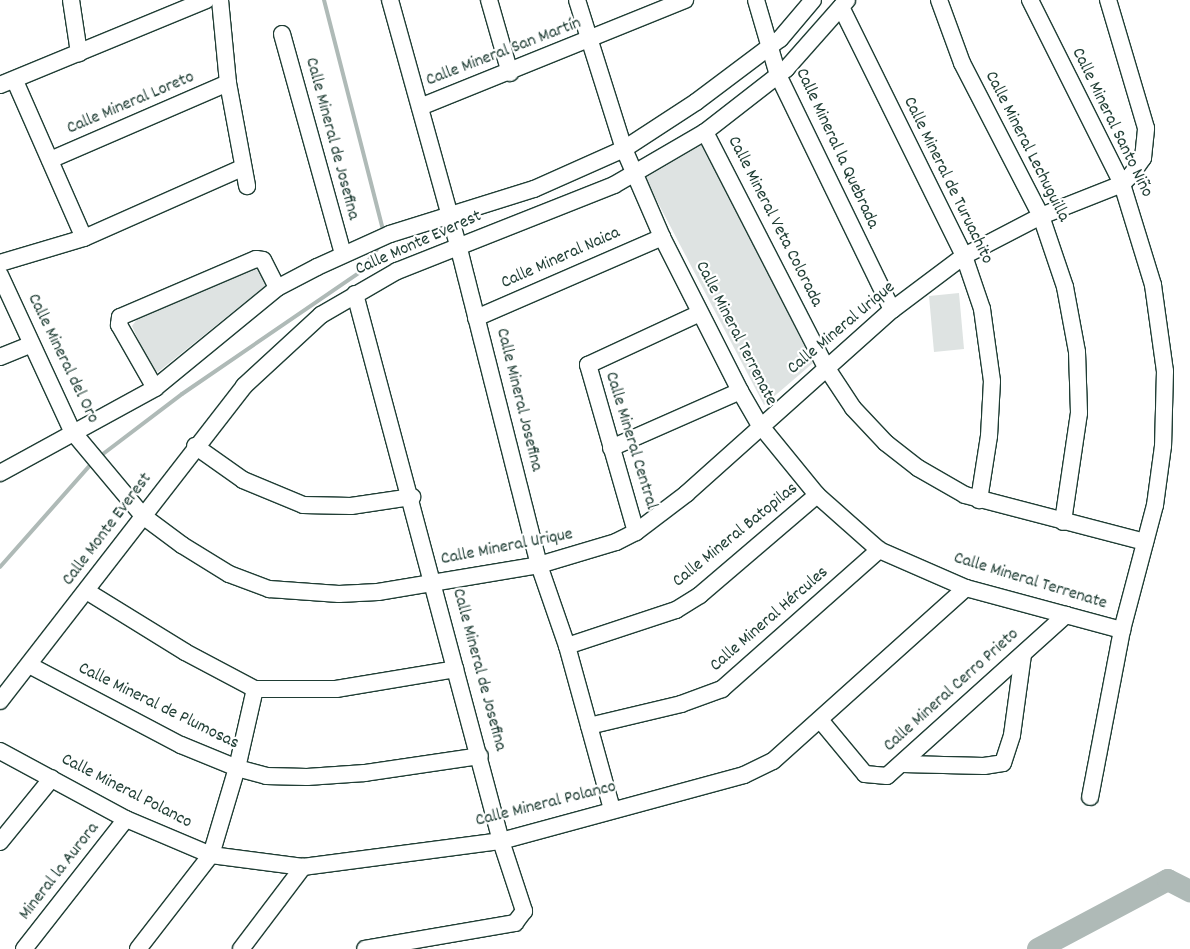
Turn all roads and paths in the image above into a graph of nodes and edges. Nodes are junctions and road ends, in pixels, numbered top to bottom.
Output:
1 (71, 0) edge
2 (206, 0) edge
3 (220, 0) edge
4 (390, 0) edge
5 (489, 0) edge
6 (577, 0) edge
7 (685, 0) edge
8 (756, 0) edge
9 (814, 0) edge
10 (939, 0) edge
11 (1030, 0) edge
12 (1108, 0) edge
13 (844, 3) edge
14 (667, 4) edge
15 (282, 34) dead end
16 (588, 42) junction
17 (769, 48) junction
18 (79, 53) junction
19 (510, 73) junction
20 (778, 75) junction
21 (8, 83) edge
22 (228, 83) junction
23 (420, 107) junction
24 (705, 132) junction
25 (624, 149) junction
26 (50, 160) junction
27 (242, 168) junction
28 (633, 174) junction
29 (1122, 184) junction
30 (247, 186) dead end
31 (449, 216) junction
32 (1041, 216) junction
33 (662, 237) junction
34 (84, 238) junction
35 (458, 245) junction
36 (342, 254) junction
37 (964, 256) junction
38 (0, 263) edge
39 (0, 275) edge
40 (278, 288) junction
41 (355, 294) junction
42 (892, 310) junction
43 (700, 313) junction
44 (476, 318) junction
45 (29, 345) junction
46 (0, 357) edge
47 (826, 367) junction
48 (155, 388) junction
49 (740, 391) junction
50 (760, 425) junction
51 (72, 431) junction
52 (195, 446) junction
53 (611, 448) junction
54 (0, 473) edge
55 (817, 495) junction
56 (412, 497) junction
57 (980, 500) junction
58 (143, 516) junction
59 (1063, 522) junction
60 (636, 532) junction
61 (1145, 542) junction
62 (880, 550) junction
63 (539, 564) junction
64 (434, 582) junction
65 (966, 588) junction
66 (88, 592) junction
67 (1066, 615) junction
68 (1122, 630) junction
69 (567, 646) junction
70 (1024, 655) junction
71 (29, 665) junction
72 (456, 669) junction
73 (255, 689) junction
74 (0, 701) edge
75 (820, 721) junction
76 (589, 726) junction
77 (0, 751) edge
78 (480, 756) junction
79 (903, 764) junction
80 (237, 768) junction
81 (52, 778) junction
82 (1090, 797) dead end
83 (612, 809) junction
84 (126, 819) junction
85 (502, 841) junction
86 (0, 842) edge
87 (211, 855) junction
88 (303, 867) junction
89 (24, 949) edge
90 (138, 949) edge
91 (241, 949) edge
92 (364, 949) edge

1 - 18 street
2 - 18 street
3 - 22 street
4 - 23 street, Calle Mineral Josefina
5 - 19 street
6 - 16 street, Calle Mineral Terrenate
7 - 14 street, Calle Mineral San Martín
8 - 17 street, Calle Mineral la Quebrada
9 - 17 street, Calle Monte Everest
10 - 32 street, Calle Mineral Lechuguilla
11 - 29 street, Calle Mineral Santo Niño
12 - 29 street, Calle Mineral Urique
13 - 20 street, Calle Monte Everest
13 - 37 street, Calle Mineral de Turuachito
14 - 16 street, Calle Mineral San Martín
15 - 36 street, Calle Mineral de Josefina
16 - 19 street, Calle Mineral San Martín
16 - 25 street, Calle Mineral Terrenate
17 - 20 street, Calle Mineral la Quebrada
17 - 25 street, Calle Monte Everest
18 - 21 street
19 - 23 street, Calle Mineral San Martín
20 - 24 street, Calle Monte Everest
20 - 42 street, Calle Mineral la Quebrada
21 - 26 street
22 - 26 street, Calle Mineral Loreto
22 - 27 street
23 - 31 street, Calle Mineral Josefina
24 - 28 street, Calle Monte Everest
24 - 47 street, Calle Mineral Veta Colorada
25 - 28 street, Calle Mineral Terrenate
25 - 31 street, Calle Monte Everest
26 - 34 street
27 - 30 street
27 - 34 street
28 - 33 street, Calle Mineral Terrenate
28 - 35 street, Calle Monte Everest
29 - 32 street, Calle Mineral Urique
29 - 61 street, Calle Mineral Santo Niño
31 - 35 street, Calle Mineral Josefina
31 - 36 street, Calle Monte Everest
32 - 37 street, Calle Mineral Urique
32 - 59 street, Calle Mineral Lechuguilla
33 - 43 street, Calle Mineral Terrenate
33 - 44 street, Calle Mineral Naica
34 - 38 street
35 - 41 street, Calle Monte Everest
35 - 44 street, Calle Mineral Josefina
36 - 40 street, Calle Monte Everest
37 - 42 street, Calle Mineral Urique
37 - 57 street, Calle Mineral de Turuachito
39 - 45 street, Calle Mineral del Oro
40 - 48 street, Calle Monte Everest
40 - 48 street
41 - 52 street, Calle Monte Everest
41 - 56 street, Calle Mineral de Josefina
42 - 47 street, Calle Mineral Urique
43 - 49 street, Calle Mineral Terrenate
43 - 53 street, Calle Mineral Central
44 - 63 street, Calle Mineral Josefina
45 - 46 street
45 - 51 street, Calle Mineral del Oro
47 - 50 street, Calle Mineral Urique
47 - 57 street, Calle Mineral Veta Colorada
48 - 51 street, Calle Monte Everest
49 - 50 street, Calle Mineral Terrenate
49 - 53 street
50 - 55 street, Calle Mineral Terrenate
50 - 60 street, Calle Mineral Urique
51 - 54 street, Calle Monte Everest
51 - 58 street, Calle Mineral del Oro
52 - 56 street
52 - 58 street, Calle Monte Everest
53 - 60 street, Calle Mineral Central
55 - 62 street, Calle Mineral Terrenate
55 - 69 street, Calle Mineral Batopilas
56 - 64 street, Calle Mineral de Josefina
57 - 59 street, Calle Mineral Veta Colorada
58 - 64 street, Calle Mineral del Oro
58 - 66 street, Calle Monte Everest
59 - 61 street, Calle Mineral Veta Colorada
60 - 63 street, Calle Mineral Urique
61 - 68 street, Calle Mineral Santo Niño
62 - 65 street, Calle Mineral Terrenate
62 - 76 street, Calle Mineral Hércules
63 - 64 street, Calle Mineral Urique
63 - 69 street, Calle Mineral Josefina
64 - 72 street, Calle Mineral de Josefina
65 - 67 street, Calle Mineral Terrenate
65 - 75 street, Calle Mineral Polanco
66 - 71 street, Calle Monte Everest
66 - 73 street
67 - 68 street, Calle Mineral Terrenate
67 - 70 street, Calle Mineral Cerro Prieto
68 - 82 street, Calle Mineral Santo Niño
69 - 76 street, Calle Mineral Josefina
70 - 79 street, Calle Mineral Cerro Prieto
70 - 79 street
71 - 74 street, Calle Monte Everest
71 - 80 street, Calle Mineral de Plumosas
72 - 73 street
72 - 78 street, Calle Mineral de Josefina
73 - 80 street
75 - 79 street, Calle Mineral Cerro Prieto
75 - 83 street, Calle Mineral Polanco
76 - 83 street, Calle Mineral Josefina
77 - 81 street, Calle Mineral Polanco
78 - 80 street, Calle Mineral de Plumosas
78 - 85 street, Calle Mineral de Josefina
80 - 87 street
81 - 84 street, Calle Mineral Polanco
81 - 86 street
83 - 85 street, Calle Mineral Polanco
84 - 87 street, Calle Mineral Polanco
84 - 89 street, Mineral la Aurora
85 - 88 street, Calle Mineral Polanco
85 - 92 street, Calle Mineral de Josefina
87 - 88 street, Calle Mineral Polanco
87 - 90 street
88 - 91 street

